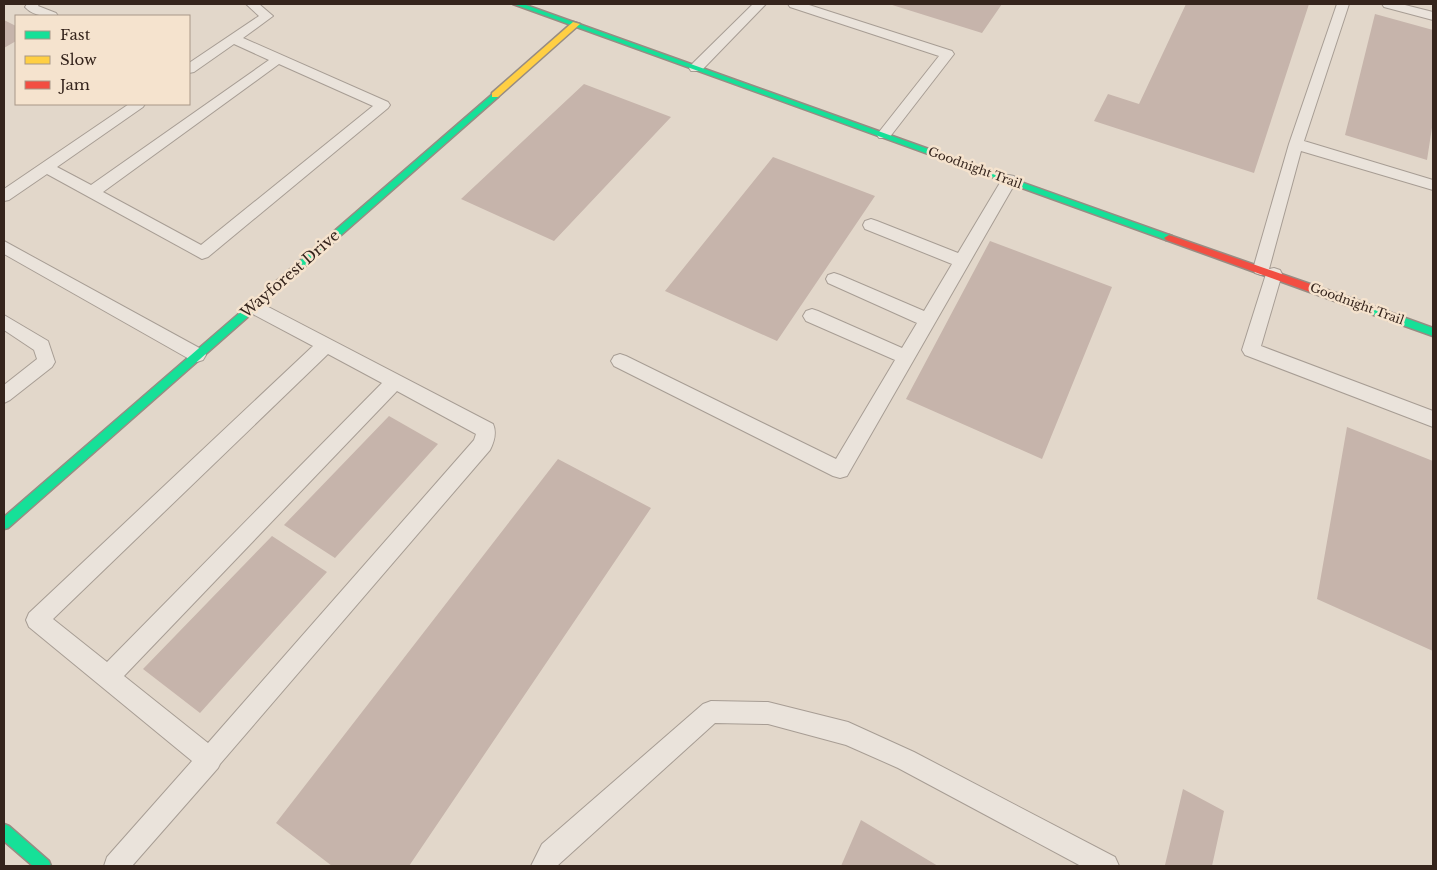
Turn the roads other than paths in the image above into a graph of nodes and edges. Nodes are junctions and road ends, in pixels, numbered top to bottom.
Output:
1 (33, 4) edge
2 (252, 4) edge
3 (517, 4) edge
4 (760, 4) edge
5 (794, 4) edge
6 (1343, 4) edge
7 (1388, 4) edge
8 (50, 15) edge
9 (1433, 16) edge
10 (576, 24) junction
11 (233, 39) junction
12 (278, 59) junction
13 (696, 68) junction
14 (190, 69) edge
15 (137, 105) edge
16 (884, 135) junction
17 (1296, 144) junction
18 (46, 167) junction
19 (1009, 180) junction
20 (1433, 185) edge
21 (92, 192) junction
22 (4, 196) edge
23 (871, 225) dead end
24 (4, 247) edge
25 (962, 261) junction
26 (1268, 272) junction
27 (834, 279) dead end
28 (253, 306) junction
29 (812, 316) dead end
30 (928, 320) junction
31 (4, 322) edge
32 (1433, 332) edge
33 (326, 345) junction
34 (197, 355) junction
35 (906, 357) junction
36 (620, 361) dead end
37 (395, 382) junction
38 (4, 395) edge
39 (1433, 419) edge
40 (4, 524) edge
41 (108, 677) junction
42 (210, 760) junction
43 (4, 831) edge
44 (44, 866) edge
45 (116, 866) edge
46 (543, 866) edge
47 (1106, 866) edge

1 - 8 lane
2 - 11 lane
3 - 10 street, Goodnight Trail
4 - 13 lane
5 - 16 lane
6 - 17 lane
7 - 9 lane
10 - 13 street, Goodnight Trail
10 - 28 street, Wayforest Drive
11 - 12 lane
11 - 14 lane
12 - 21 lane
12 - 21 lane
13 - 16 street, Goodnight Trail
15 - 18 lane
16 - 19 street, Goodnight Trail
17 - 20 lane
17 - 26 lane
18 - 21 lane
18 - 22 lane
19 - 25 lane
19 - 26 street, Goodnight Trail
23 - 25 lane
24 - 34 lane
25 - 30 lane
26 - 32 street, Goodnight Trail
26 - 39 lane
27 - 30 lane
28 - 33 lane
28 - 34 street, Wayforest Drive
29 - 35 lane
30 - 35 lane
31 - 38 lane
33 - 37 lane
33 - 41 lane
34 - 40 street, Wayforest Drive
35 - 36 lane
37 - 41 lane
37 - 42 lane
41 - 42 lane
42 - 45 lane
43 - 44 street
46 - 47 lane

